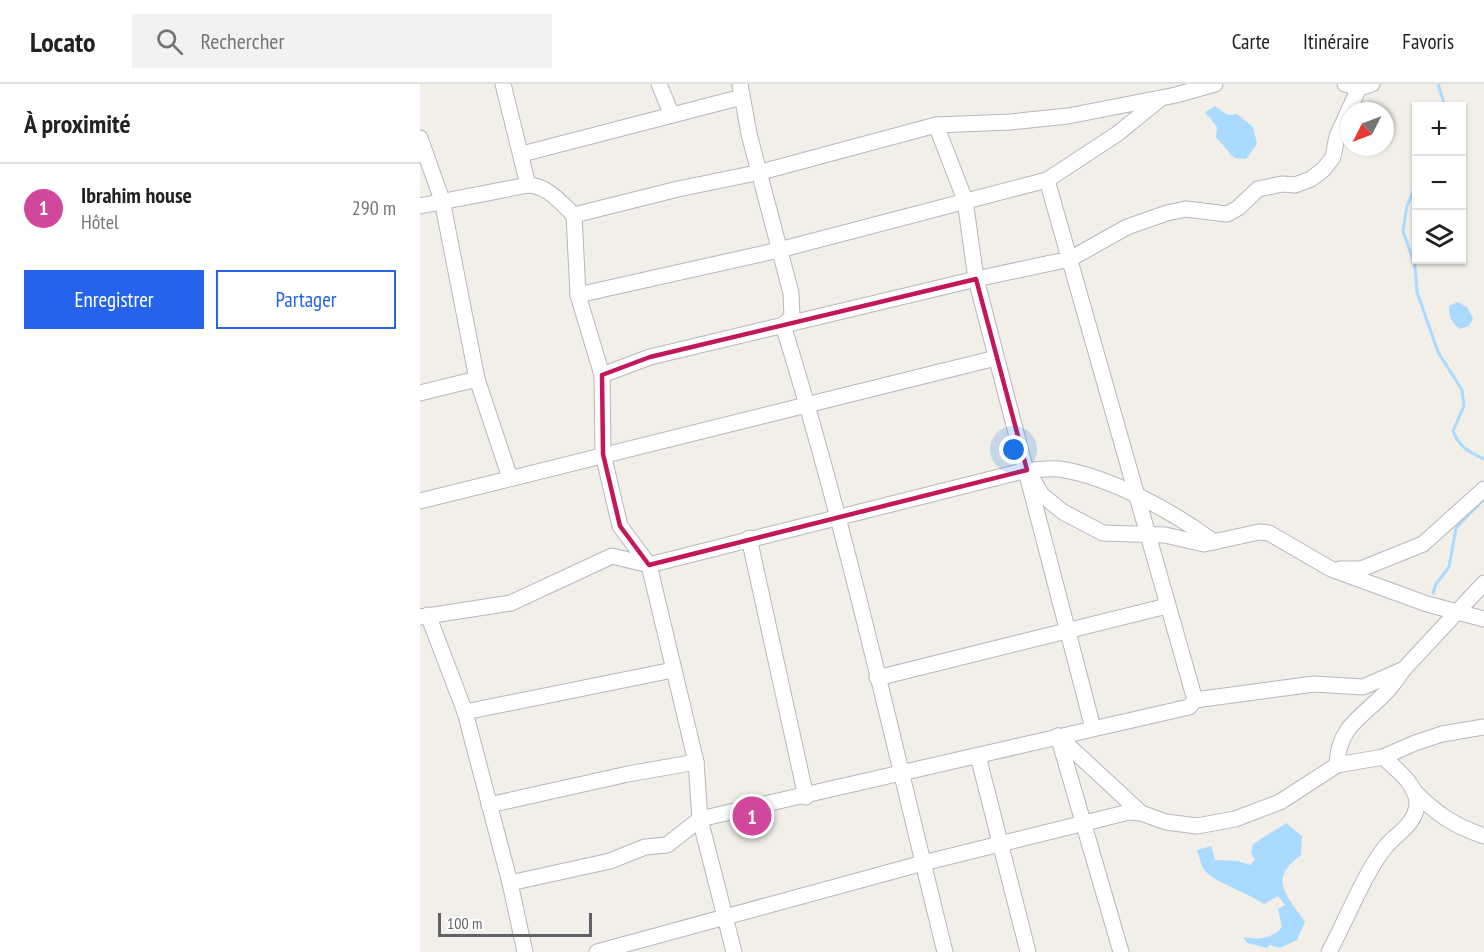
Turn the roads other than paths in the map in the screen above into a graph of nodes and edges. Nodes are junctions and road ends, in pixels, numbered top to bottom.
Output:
1 (503, 84) edge
2 (659, 84) edge
3 (1215, 84) edge
4 (1359, 85) edge
5 (741, 90) edge
6 (1160, 98) junction
7 (671, 113) junction
8 (936, 125) junction
9 (420, 138) edge
10 (522, 154) junction
11 (761, 172) junction
12 (1047, 180) junction
13 (528, 185) junction
14 (442, 200) junction
15 (965, 200) junction
16 (420, 206) edge
17 (574, 215) junction
18 (779, 250) junction
19 (1070, 259) junction
20 (976, 279) junction
21 (578, 295) junction
22 (783, 325) junction
23 (996, 358) junction
24 (602, 375) junction
25 (477, 379) junction
26 (420, 393) edge
27 (808, 405) junction
28 (603, 454) junction
29 (1027, 470) junction
30 (510, 478) junction
31 (1484, 489) edge
32 (1135, 495) junction
33 (420, 501) edge
34 (836, 516) junction
35 (1146, 534) junction
36 (749, 538) junction
37 (1214, 542) junction
38 (649, 565) junction
39 (1332, 569) junction
40 (1484, 583) edge
41 (1167, 606) junction
42 (1457, 613) junction
43 (424, 616) edge
44 (1484, 619) edge
45 (1068, 630) junction
46 (1404, 669) junction
47 (673, 670) junction
48 (877, 678) junction
49 (1195, 700) junction
50 (465, 712) junction
51 (1484, 727) edge
52 (1093, 728) junction
53 (1058, 736) junction
54 (978, 756) junction
55 (1383, 757) junction
56 (696, 762) junction
57 (1337, 765) junction
58 (901, 774) junction
59 (1413, 790) junction
60 (806, 797) junction
61 (489, 805) junction
62 (1141, 813) junction
63 (700, 819) junction
64 (1083, 824) junction
65 (1484, 836) edge
66 (1001, 844) junction
67 (923, 863) junction
68 (510, 883) junction
69 (724, 915) junction
70 (525, 952) edge
71 (597, 952) edge
72 (734, 952) edge
73 (945, 952) edge
74 (1028, 952) edge
75 (1121, 952) edge
76 (1329, 952) edge

1 - 10 street
2 - 7 street
3 - 6 street
4 - 19 street
5 - 7 street
5 - 11 street
6 - 8 street
6 - 12 street
7 - 10 street
8 - 11 street
8 - 15 street
9 - 14 street
10 - 13 street
11 - 17 street
11 - 18 street
12 - 15 street
12 - 19 street
13 - 14 street
13 - 17 street
14 - 16 street
14 - 25 street
15 - 18 street
15 - 20 street
17 - 21 street
18 - 21 street
18 - 22 street
19 - 20 street
19 - 32 street
20 - 22 street
20 - 23 street
21 - 24 street
22 - 24 street
22 - 27 street
23 - 27 street
23 - 29 street
24 - 28 street
25 - 26 street
25 - 30 street
27 - 28 street
27 - 34 street
28 - 30 street
28 - 38 street
29 - 32 street
29 - 34 street
29 - 35 street
29 - 45 street
30 - 33 street
31 - 39 street
32 - 35 street
32 - 37 street
34 - 36 street
34 - 48 street
35 - 37 street
35 - 41 street
36 - 38 street
36 - 60 street
37 - 39 street
38 - 43 street
38 - 47 street
39 - 42 street
40 - 42 street
41 - 45 street
41 - 49 street
42 - 44 street
42 - 46 street
43 - 50 street
45 - 48 street
45 - 52 street
46 - 49 street
46 - 57 street
47 - 50 street
47 - 56 street
48 - 58 street
49 - 52 street
50 - 61 street
51 - 55 street
52 - 53 street
53 - 54 street
53 - 62 street
53 - 64 street
54 - 58 street
54 - 66 street
55 - 57 street
55 - 59 street
56 - 61 street
56 - 63 street
57 - 62 street
58 - 60 street
58 - 67 street
59 - 65 street
59 - 76 street
60 - 63 street
61 - 68 street
62 - 64 street
63 - 68 street
63 - 69 street
64 - 66 street
64 - 75 street
66 - 67 street
66 - 74 street
67 - 69 street
67 - 73 street
68 - 70 street
69 - 71 street
69 - 72 street

